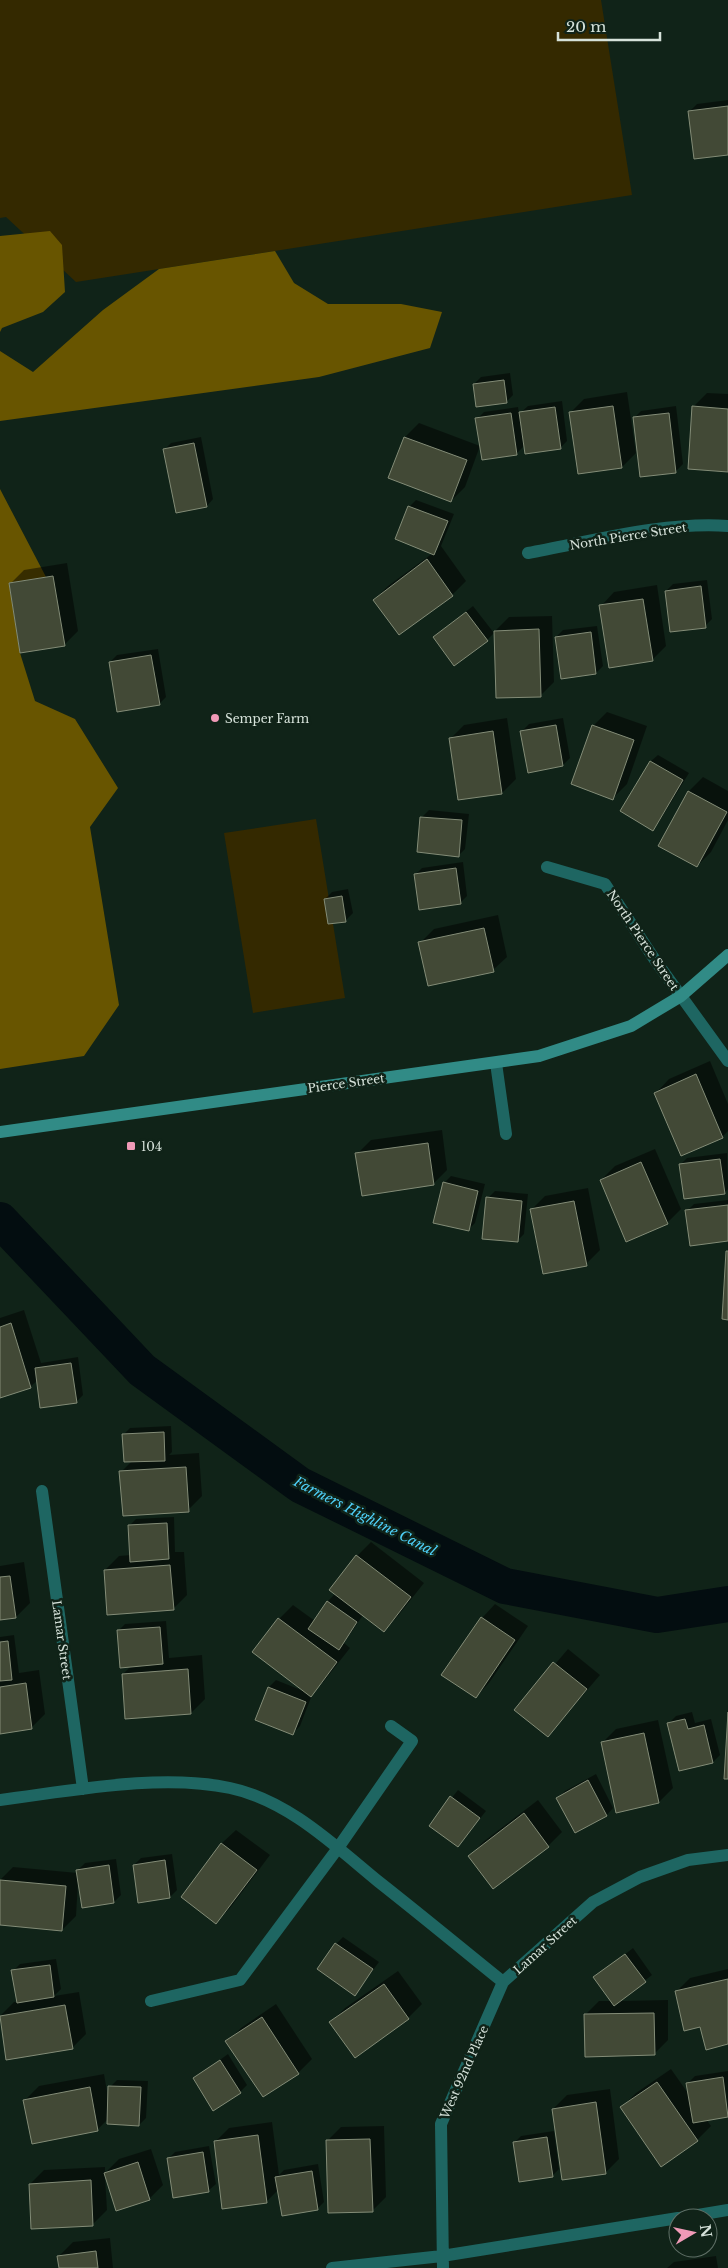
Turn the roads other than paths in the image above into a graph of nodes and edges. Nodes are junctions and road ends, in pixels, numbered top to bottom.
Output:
1 (728, 526) edge
2 (528, 553) dead end
3 (547, 867) dead end
4 (728, 955) edge
5 (681, 996) junction
6 (728, 1061) edge
7 (496, 1063) junction
8 (0, 1132) edge
9 (506, 1134) dead end
10 (42, 1491) dead end
11 (391, 1726) dead end
12 (83, 1789) junction
13 (0, 1800) edge
14 (338, 1848) junction
15 (728, 1855) edge
16 (503, 1982) junction
17 (151, 2000) dead end
18 (668, 2220) edge
19 (443, 2262) edge
20 (332, 2268) edge

1 - 2 street, North Pierce Street
3 - 5 street, North Pierce Street
4 - 5 street, Pierce Street
5 - 6 street
5 - 7 street, Pierce Street
7 - 8 street, Pierce Street
7 - 9 street
10 - 12 street, Lamar Street
11 - 14 street
12 - 13 street, Lamar Street
12 - 14 street, Lamar Street
14 - 16 street, Lamar Street
14 - 17 street
15 - 16 street, Lamar Street
16 - 19 street, West 92nd Place
18 - 19 street
19 - 20 street

